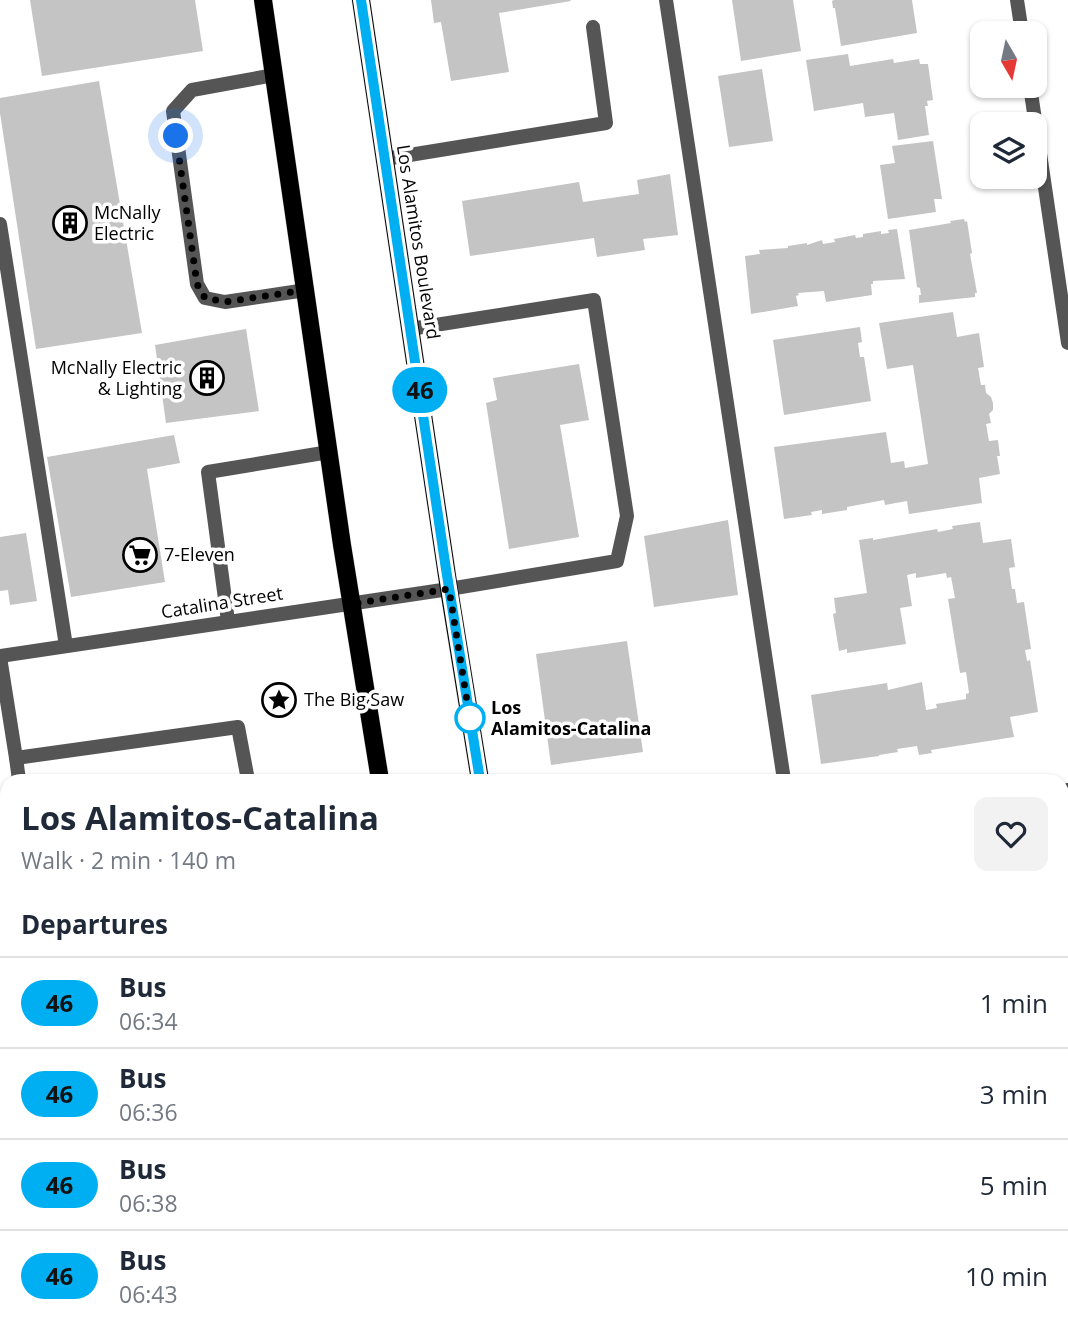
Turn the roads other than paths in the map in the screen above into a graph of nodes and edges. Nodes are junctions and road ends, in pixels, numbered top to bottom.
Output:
1 (262, 0) edge
2 (361, 0) edge
3 (666, 0) edge
4 (1017, 0) edge
5 (1020, 21) edge
6 (593, 27) dead end
7 (274, 75) junction
8 (1032, 98) edge
9 (385, 159) junction
10 (0, 224) edge
11 (306, 290) junction
12 (410, 329) junction
13 (1068, 343) edge
14 (329, 452) junction
15 (449, 589) junction
16 (351, 604) junction
17 (228, 621) junction
18 (66, 646) junction
19 (0, 656) edge
20 (16, 758) junction
21 (18, 774) edge
22 (247, 774) edge
23 (379, 774) edge
24 (479, 774) edge
25 (783, 774) edge

1 - 7 main road
2 - 9 main road, Los Alamitos Boulevard
3 - 25 street
4 - 5 street
6 - 9 street
7 - 11 main road
7 - 11 street
8 - 13 street
9 - 12 main road, Los Alamitos Boulevard
10 - 18 street
11 - 14 main road
12 - 15 main road, Los Alamitos Boulevard
12 - 15 street, Catalina Street
14 - 16 main road
14 - 17 street
15 - 16 street, Catalina Street
15 - 24 main road, Los Alamitos Boulevard
16 - 17 street, Catalina Street
16 - 23 main road
17 - 18 street, Catalina Street
18 - 19 street, Catalina Street
19 - 20 street
20 - 21 street
20 - 22 street

